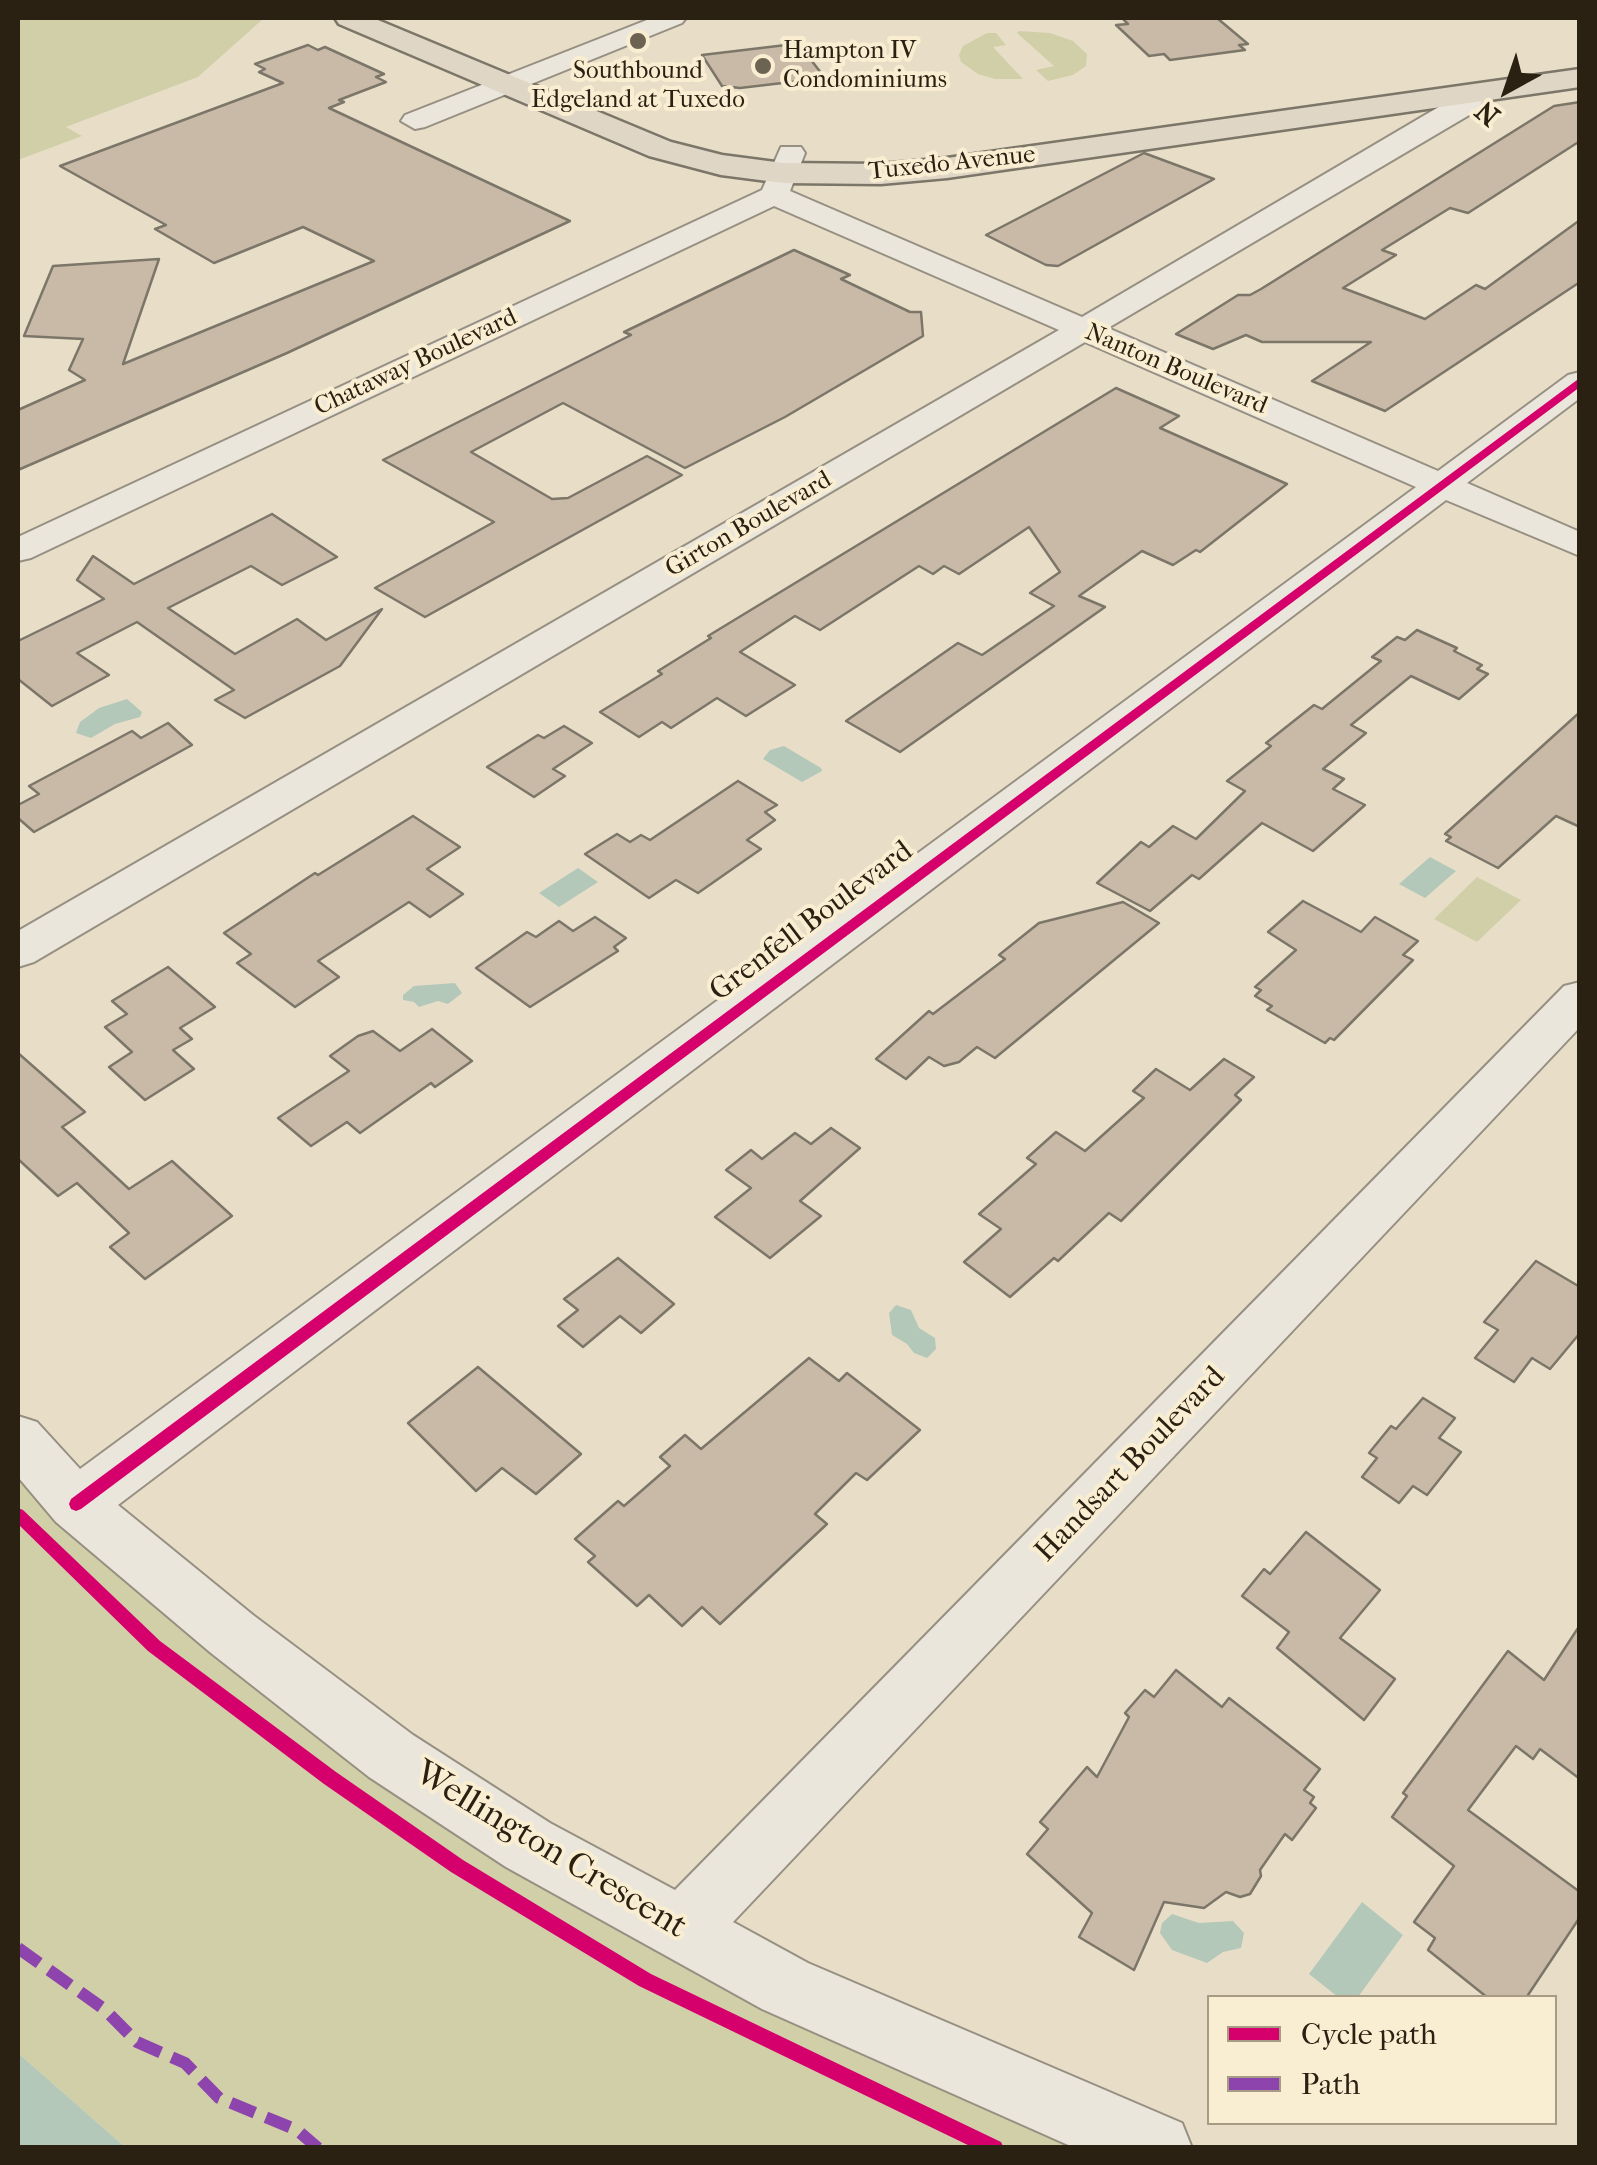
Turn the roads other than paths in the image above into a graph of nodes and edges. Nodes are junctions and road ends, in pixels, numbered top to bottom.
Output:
1 (350, 18) edge
2 (399, 18) edge
3 (673, 18) edge
4 (1580, 61) edge
5 (1580, 78) edge
6 (518, 80) junction
7 (1476, 93) junction
8 (415, 121) dead end
9 (782, 174) junction
10 (1083, 330) junction
11 (1580, 382) edge
12 (1442, 485) junction
13 (1580, 545) edge
14 (18, 550) edge
15 (18, 951) edge
16 (1580, 998) edge
17 (18, 1438) edge
18 (76, 1504) junction
19 (681, 1930) junction
20 (1157, 2148) edge

1 - 6 main road, Tuxedo Avenue
2 - 6 main road, Tuxedo Avenue
3 - 6 street
4 - 9 main road, Tuxedo Avenue
5 - 7 main road, Tuxedo Avenue
6 - 8 street
6 - 9 main road, Tuxedo Avenue
7 - 9 main road, Tuxedo Avenue
7 - 10 street, Girton Boulevard
9 - 10 street, Nanton Boulevard
9 - 14 street, Chataway Boulevard
10 - 12 street, Nanton Boulevard
10 - 15 street, Girton Boulevard
11 - 12 street, Grenfell Boulevard
12 - 13 street, Nanton Boulevard
12 - 18 street, Grenfell Boulevard
16 - 19 street, Handsart Boulevard
17 - 18 street, Wellington Crescent
18 - 19 street, Wellington Crescent
19 - 20 street, Wellington Crescent

